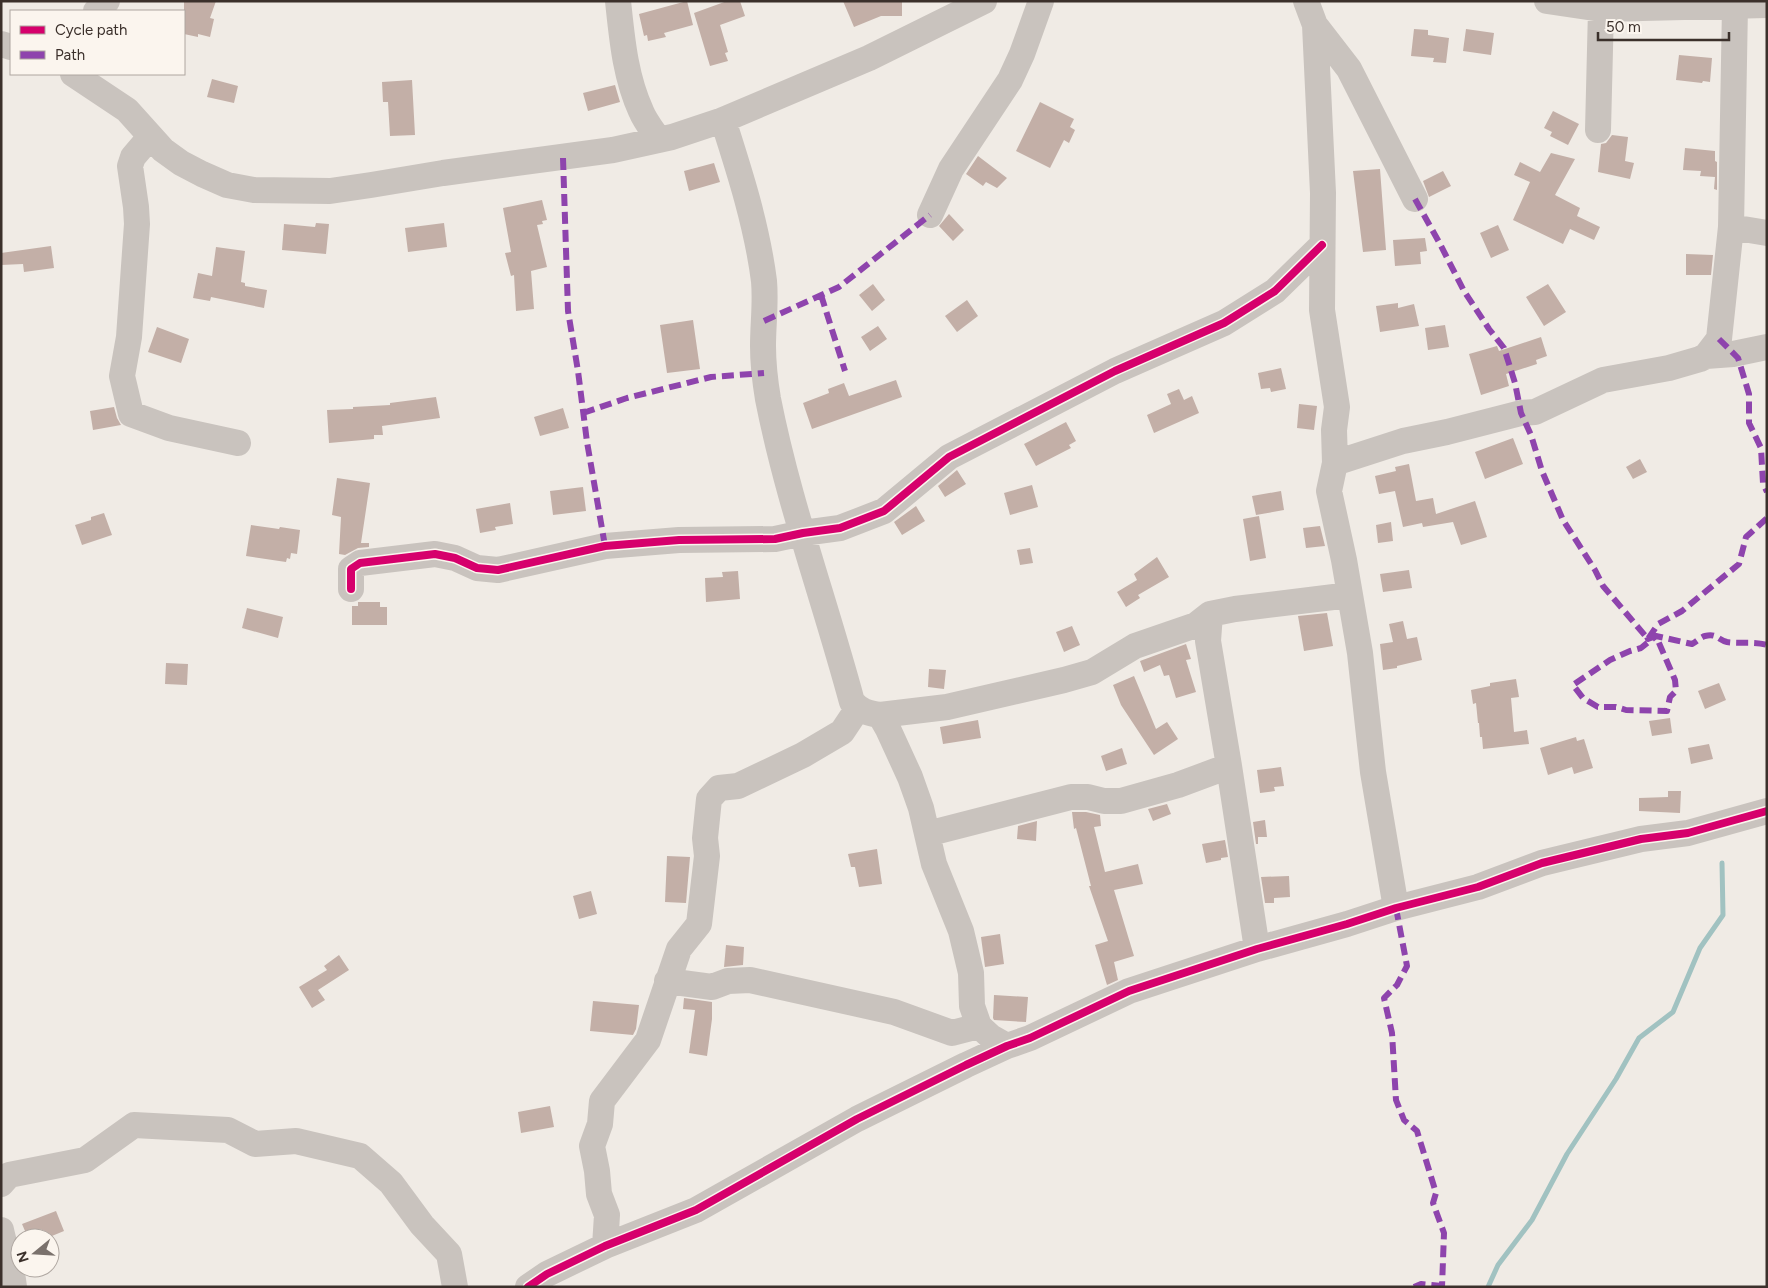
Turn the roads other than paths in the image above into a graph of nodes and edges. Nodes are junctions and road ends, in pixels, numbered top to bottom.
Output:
1 (107, 1) edge
2 (618, 1) edge
3 (984, 1) edge
4 (1041, 1) edge
5 (1547, 1) edge
6 (1749, 4) edge
7 (1601, 9) junction
8 (97, 10) edge
9 (1311, 13) edge
10 (76, 75) edge
11 (96, 81) edge
12 (723, 120) junction
13 (1598, 130) dead end
14 (150, 137) junction
15 (659, 140) junction
16 (1415, 199) dead end
17 (930, 215) dead end
18 (1731, 227) junction
19 (1767, 233) edge
20 (1322, 246) junction
21 (1767, 347) edge
22 (1706, 356) junction
23 (238, 444) dead end
24 (1335, 463) junction
25 (803, 533) junction
26 (351, 589) dead end
27 (1350, 595) junction
28 (1210, 614) junction
29 (869, 712) junction
30 (1229, 766) junction
31 (1767, 811) edge
32 (926, 834) junction
33 (1396, 908) junction
34 (1257, 949) junction
35 (667, 981) junction
36 (979, 1026) junction
37 (1008, 1046) junction
38 (1, 1184) edge
39 (1, 1230) edge
40 (605, 1246) junction
41 (14, 1287) edge
42 (455, 1287) edge
43 (528, 1287) edge

1 - 8 street
2 - 15 street
3 - 12 street
4 - 17 street
5 - 7 street
6 - 7 street
6 - 18 street
7 - 13 street
9 - 16 street
9 - 20 street
10 - 11 street
11 - 14 street
12 - 15 street
12 - 25 street
14 - 15 street
14 - 23 street
18 - 19 street
18 - 22 street
20 - 24 street
20 - 25 street
21 - 22 street
22 - 24 street
24 - 27 street
25 - 26 street
25 - 29 street
27 - 28 street
27 - 33 street
28 - 29 street
28 - 30 street
29 - 32 street
29 - 35 street
30 - 32 street
30 - 34 street
31 - 33 street
32 - 36 street
33 - 34 street
34 - 37 street
35 - 36 street
35 - 40 street
36 - 37 street
37 - 40 street
38 - 42 street
39 - 41 street
40 - 43 street

